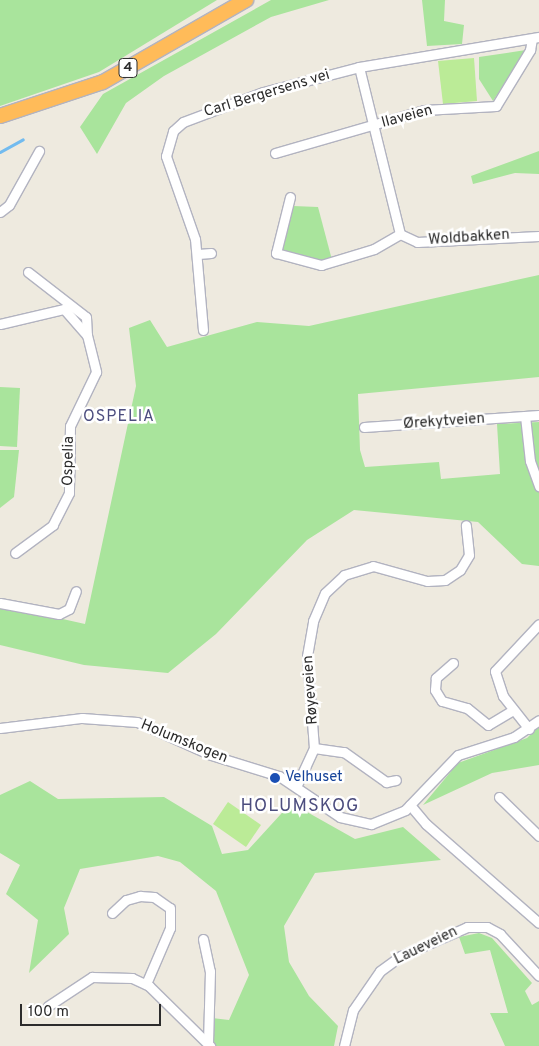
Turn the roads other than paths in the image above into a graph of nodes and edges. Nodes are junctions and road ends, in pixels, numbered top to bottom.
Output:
1 (246, 0) edge
2 (536, 38) edge
3 (359, 67) junction
4 (0, 116) edge
5 (371, 128) junction
6 (39, 151) dead end
7 (275, 153) dead end
8 (290, 197) dead end
9 (0, 212) edge
10 (400, 234) junction
11 (539, 236) edge
12 (211, 253) dead end
13 (198, 254) junction
14 (28, 272) dead end
15 (0, 324) edge
16 (203, 330) dead end
17 (87, 334) junction
18 (539, 415) edge
19 (525, 416) junction
20 (364, 427) dead end
21 (539, 486) edge
22 (466, 525) dead end
23 (16, 553) dead end
24 (76, 591) dead end
25 (0, 603) edge
26 (539, 624) edge
27 (453, 663) dead end
28 (514, 710) junction
29 (539, 720) edge
30 (0, 728) edge
31 (529, 729) junction
32 (314, 748) junction
33 (396, 780) dead end
34 (299, 789) junction
35 (499, 797) dead end
36 (410, 806) junction
37 (539, 836) edge
38 (112, 913) dead end
39 (539, 922) edge
40 (202, 939) dead end
41 (539, 976) edge
42 (146, 984) junction
43 (48, 1006) dead end
44 (209, 1044) edge
45 (344, 1046) edge

1 - 4 highway, 4
2 - 3 street, Carl Bergersens vei
2 - 5 street, Ilaveien
3 - 5 street
3 - 13 street, Carl Bergersens vei
5 - 7 street, Ilaveien
5 - 10 street
6 - 9 street
8 - 10 street
10 - 11 street, Woldbakken
12 - 13 street
13 - 16 street, Carl Bergersens vei
14 - 17 street
15 - 17 street, Ospelia
17 - 23 street, Ospelia
18 - 19 street, Ørekytveien
19 - 20 street, Ørekytveien
19 - 21 street
22 - 32 street, Røyeveien
24 - 25 street
26 - 28 street
27 - 28 street
28 - 31 street
29 - 31 street
30 - 34 street, Holumskogen
31 - 36 street, Holumskogen
32 - 33 street
32 - 34 street, Røyeveien
34 - 36 street, Holumskogen
35 - 37 street
36 - 39 street
38 - 42 street
40 - 44 street
41 - 45 street, Laueveien
42 - 43 street
42 - 44 street

